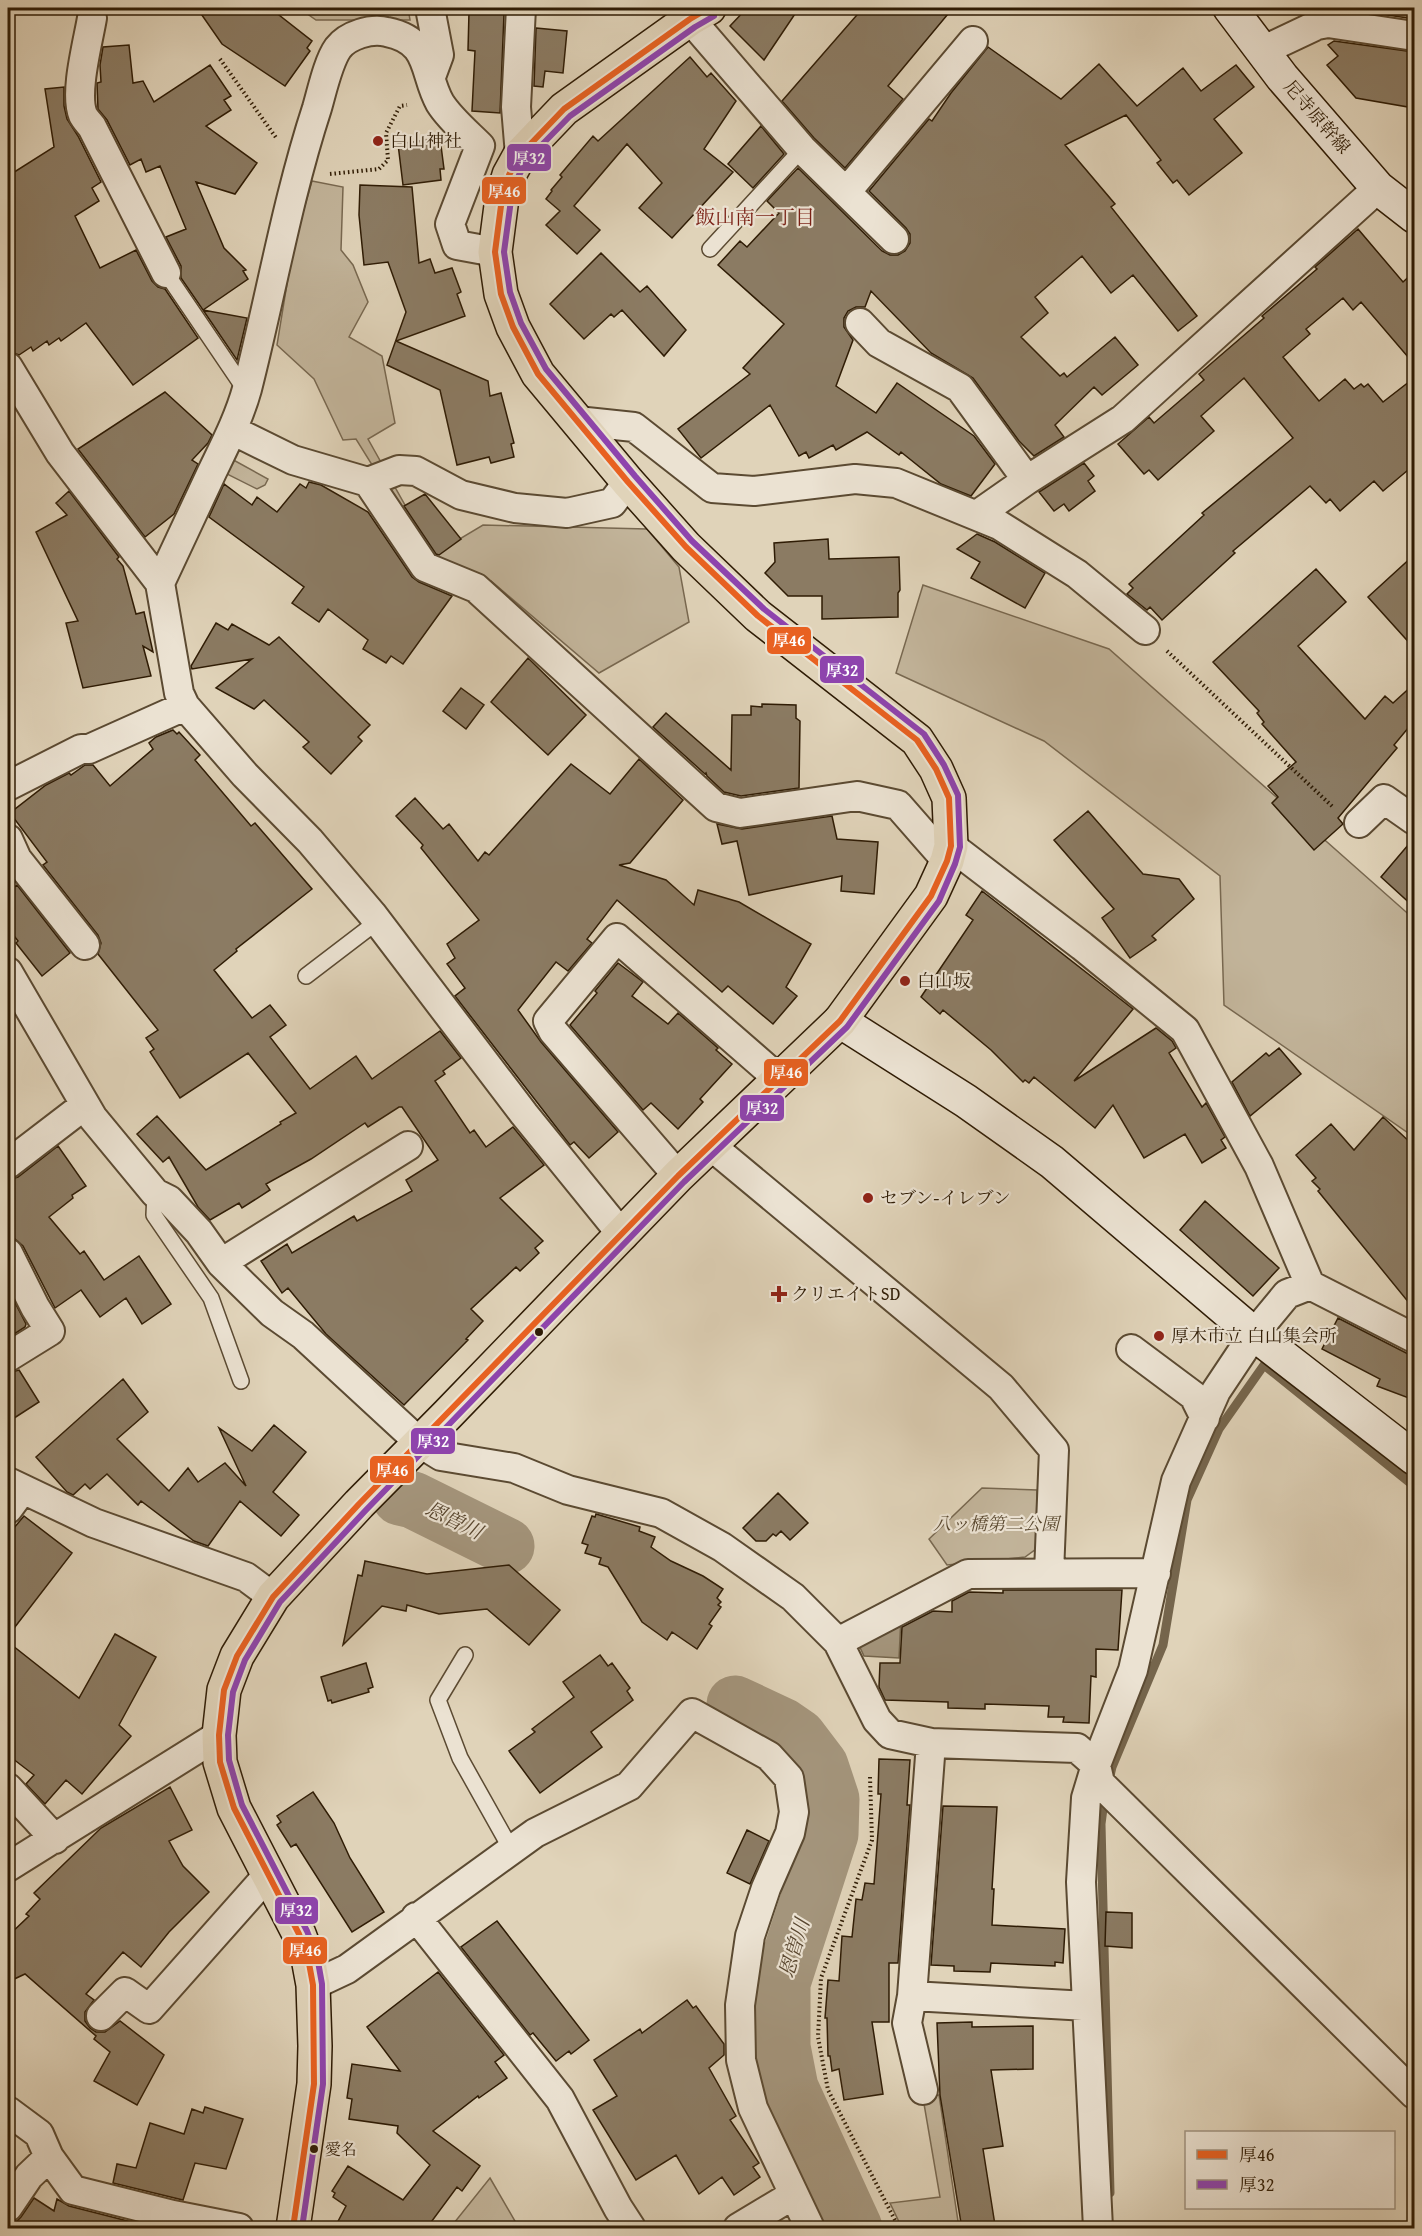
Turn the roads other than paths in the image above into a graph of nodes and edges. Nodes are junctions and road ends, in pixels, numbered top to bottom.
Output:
1 (430, 8) edge
2 (521, 8) edge
3 (1230, 8) edge
4 (698, 10) edge
5 (93, 13) edge
6 (1361, 18) edge
7 (1414, 36) edge
8 (972, 42) dead end
9 (1264, 50) junction
10 (435, 89) junction
11 (802, 149) junction
12 (520, 155) junction
13 (1378, 188) junction
14 (847, 191) junction
15 (1414, 216) edge
16 (894, 239) dead end
17 (710, 249) dead end
18 (495, 252) junction
19 (166, 273) joint
20 (860, 322) dead end
21 (8, 367) edge
22 (246, 391) junction
23 (577, 421) junction
24 (232, 430) junction
25 (1027, 480) junction
26 (368, 482) junction
27 (628, 482) junction
28 (977, 516) junction
29 (160, 583) junction
30 (1145, 630) road end
31 (185, 706) junction
32 (8, 786) edge
33 (1350, 819) road end
34 (1414, 820) edge
35 (8, 839) edge
36 (949, 854) junction
37 (378, 921) junction
38 (85, 945) dead end
39 (8, 972) edge
40 (306, 976) dead end
41 (840, 1021) junction
42 (780, 1080) junction
43 (86, 1105) junction
44 (710, 1144) junction
45 (408, 1146) dead end
46 (8, 1164) edge
47 (678, 1176) junction
48 (154, 1193) junction
49 (623, 1236) junction
50 (10, 1262) edge
51 (221, 1263) junction
52 (1310, 1285) junction
53 (1254, 1334) junction
54 (1414, 1338) edge
55 (1131, 1349) dead end
56 (8, 1357) edge
57 (241, 1381) dead end
58 (1205, 1418) junction
59 (414, 1449) junction
60 (1414, 1458) edge
61 (12, 1494) edge
62 (1049, 1573) junction
63 (1156, 1573) junction
64 (273, 1598) junction
65 (838, 1642) junction
66 (465, 1655) dead end
67 (219, 1735) junction
68 (931, 1743) junction
69 (1103, 1780) junction
70 (8, 1788) edge
71 (55, 1839) junction
72 (511, 1849) junction
73 (8, 1867) edge
74 (268, 1875) junction
75 (416, 1917) junction
76 (313, 1985) junction
77 (912, 1996) junction
78 (1087, 2006) junction
79 (101, 2016) dead end
80 (923, 2090) dead end
81 (1414, 2094) edge
82 (8, 2111) edge
83 (49, 2157) junction
84 (793, 2195) junction
85 (8, 2206) edge
86 (239, 2229) edge
87 (293, 2229) edge
88 (631, 2229) edge
89 (738, 2229) edge
90 (810, 2229) edge
91 (1098, 2229) edge

1 - 10 street
2 - 12 street
3 - 9 street, 尼寺原幹線
4 - 11 street
4 - 12 main road
5 - 19 street
6 - 7 street
6 - 9 street
8 - 14 street
9 - 13 street, 尼寺原幹線
10 - 18 street
10 - 22 street
11 - 14 street
11 - 17 lane
12 - 18 main road
13 - 15 street, 尼寺原幹線
13 - 25 street
14 - 16 street
18 - 23 main road
19 - 22 lane
20 - 25 street
21 - 29 street
22 - 24 street
23 - 27 main road
23 - 28 street
24 - 26 street
24 - 29 street
25 - 28 street
26 - 27 street
26 - 36 street
27 - 36 main road
28 - 30 street
29 - 31 street
31 - 32 street
31 - 37 street
33 - 34 street
35 - 38 street
36 - 41 main road
36 - 52 street
37 - 40 lane
37 - 49 street
39 - 43 street
41 - 42 main road
41 - 53 street
42 - 44 main road
42 - 47 street
43 - 46 street
43 - 48 street
44 - 47 main road
44 - 62 street
45 - 51 street
47 - 49 main road
48 - 51 street
48 - 57 lane
49 - 59 main road
50 - 56 street
51 - 59 street
52 - 53 street
52 - 54 street
53 - 58 street
53 - 60 street
55 - 58 street
58 - 63 street
59 - 64 main road
59 - 65 street
61 - 64 street
62 - 63 street
62 - 65 street
63 - 69 street
64 - 67 main road
65 - 68 street
66 - 72 lane
67 - 71 street
67 - 74 main road
68 - 69 street
68 - 77 street
69 - 78 street
69 - 81 street
70 - 71 street
71 - 73 street
72 - 75 street
72 - 84 street
74 - 76 main road
74 - 79 street
75 - 76 street
75 - 88 street
76 - 87 main road
77 - 78 street
77 - 80 street
78 - 91 street
82 - 83 street
83 - 85 street
83 - 86 street
84 - 89 street
84 - 90 street

